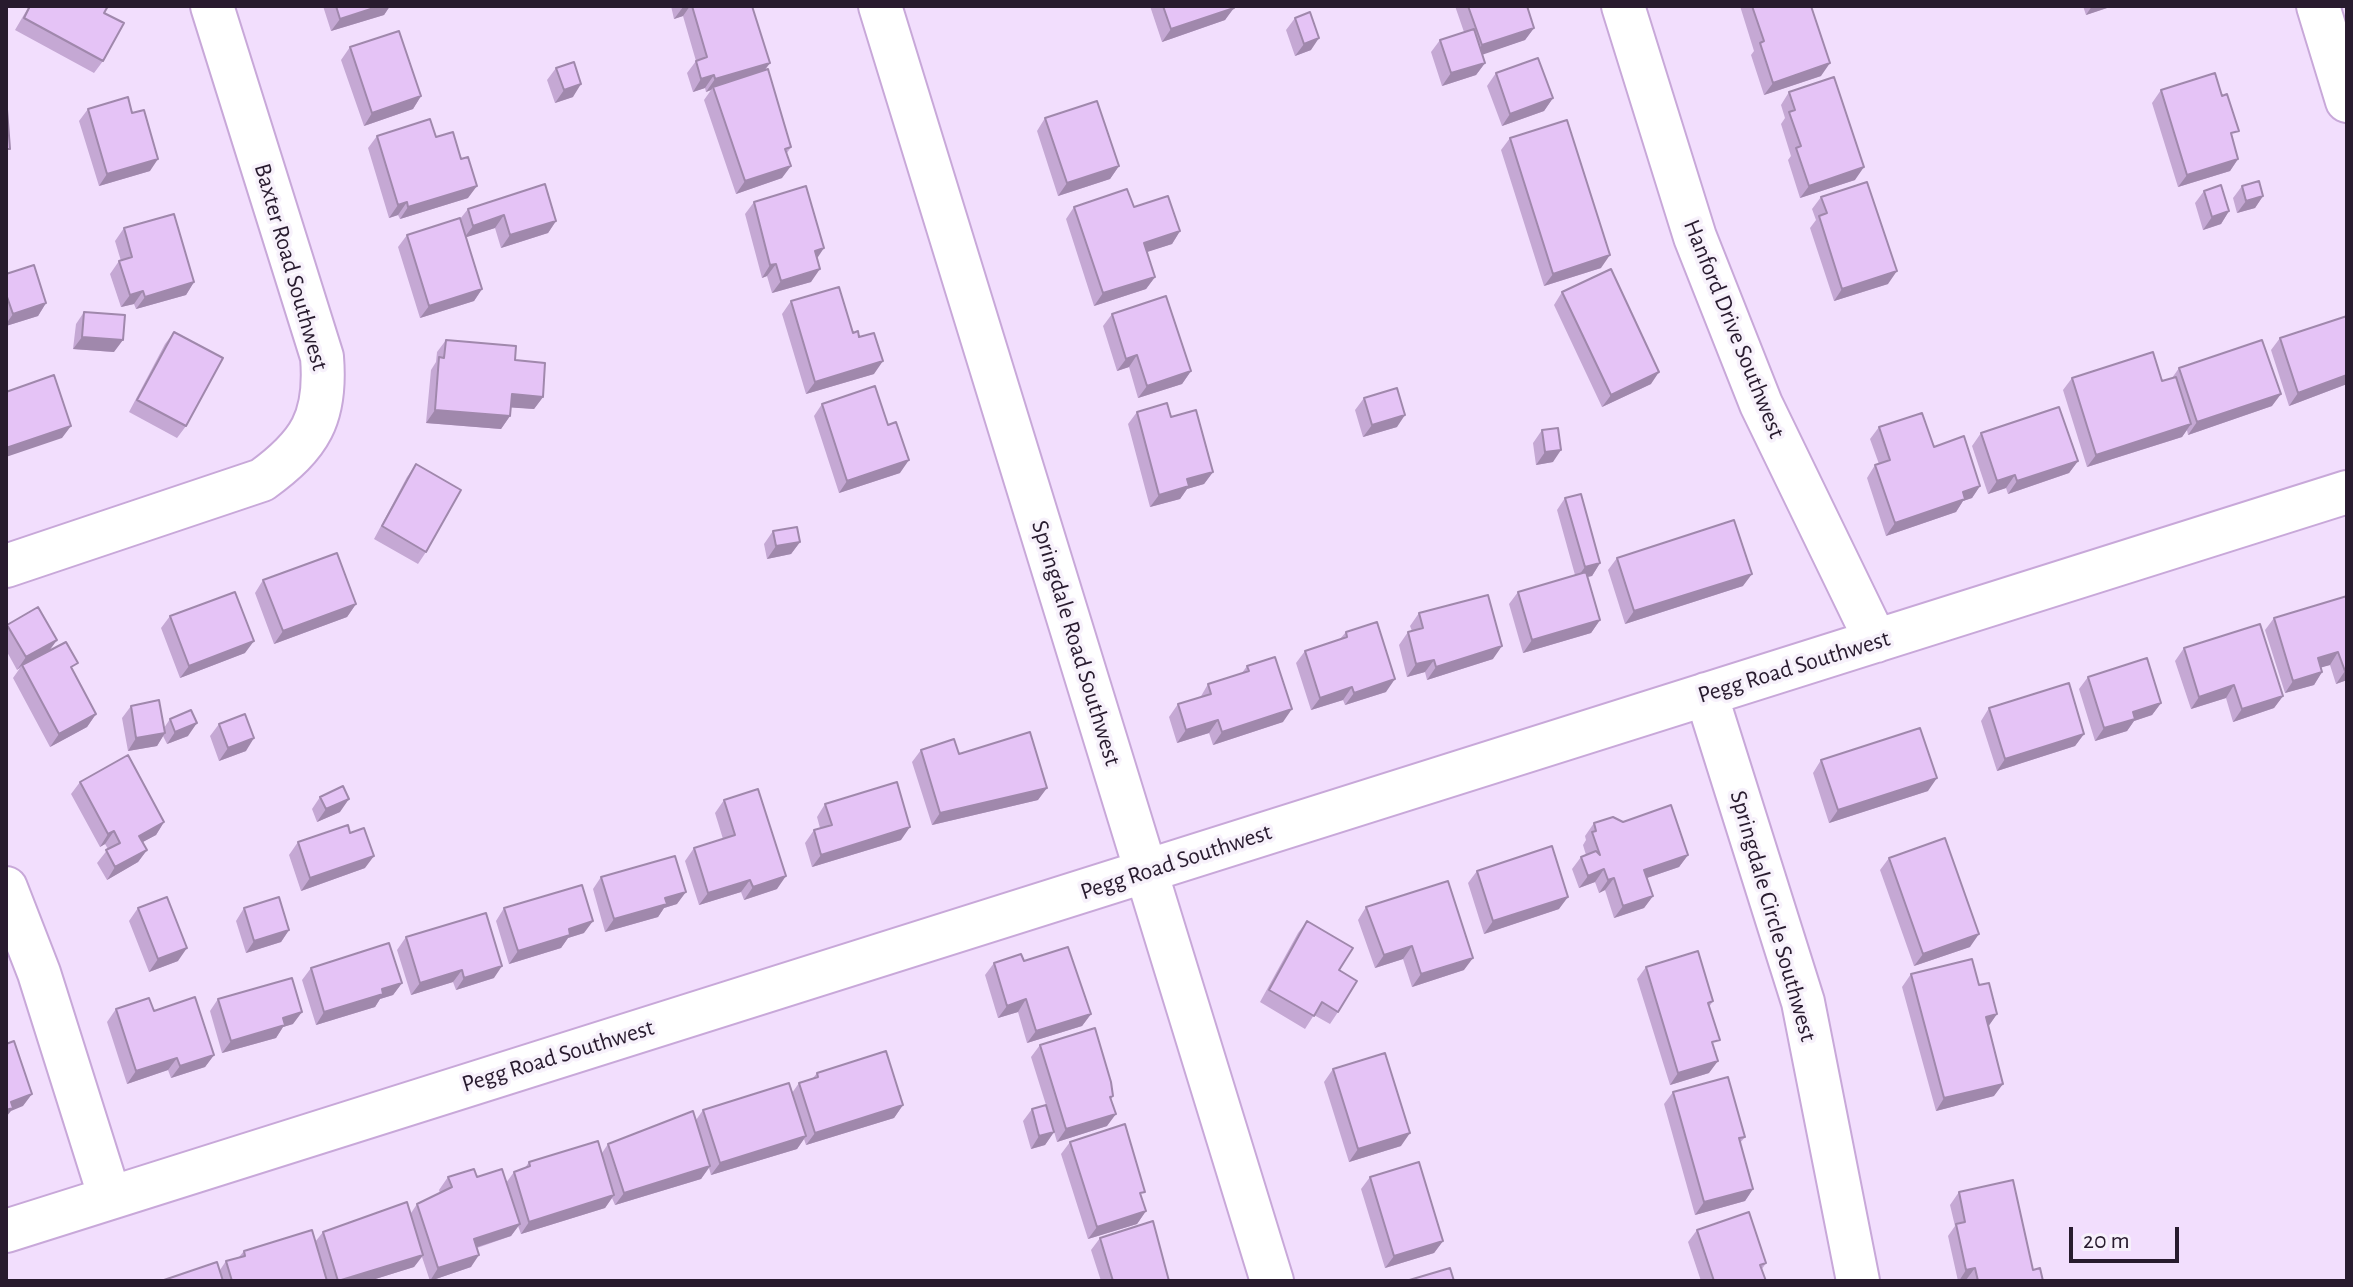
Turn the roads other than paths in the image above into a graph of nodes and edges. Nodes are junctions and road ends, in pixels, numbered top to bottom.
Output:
1 (212, 6) edge
2 (880, 6) edge
3 (1623, 6) edge
4 (2318, 6) edge
5 (2347, 101) edge
6 (2347, 492) edge
7 (6, 566) edge
8 (1876, 641) junction
9 (1706, 694) junction
10 (1146, 871) junction
11 (6, 888) edge
12 (110, 1198) junction
13 (6, 1231) edge
14 (1272, 1281) edge
15 (1858, 1281) edge

1 - 7 street, Baxter Road Southwest
2 - 10 street, Springdale Road Southwest
3 - 8 street, Hanford Drive Southwest
4 - 5 street
6 - 8 street, Pegg Road Southwest
8 - 9 street, Pegg Road Southwest
9 - 10 street, Pegg Road Southwest
9 - 15 street, Springdale Circle Southwest
10 - 12 street, Pegg Road Southwest
10 - 14 street, Springdale Road Southwest
11 - 12 street
12 - 13 street, Pegg Road Southwest

